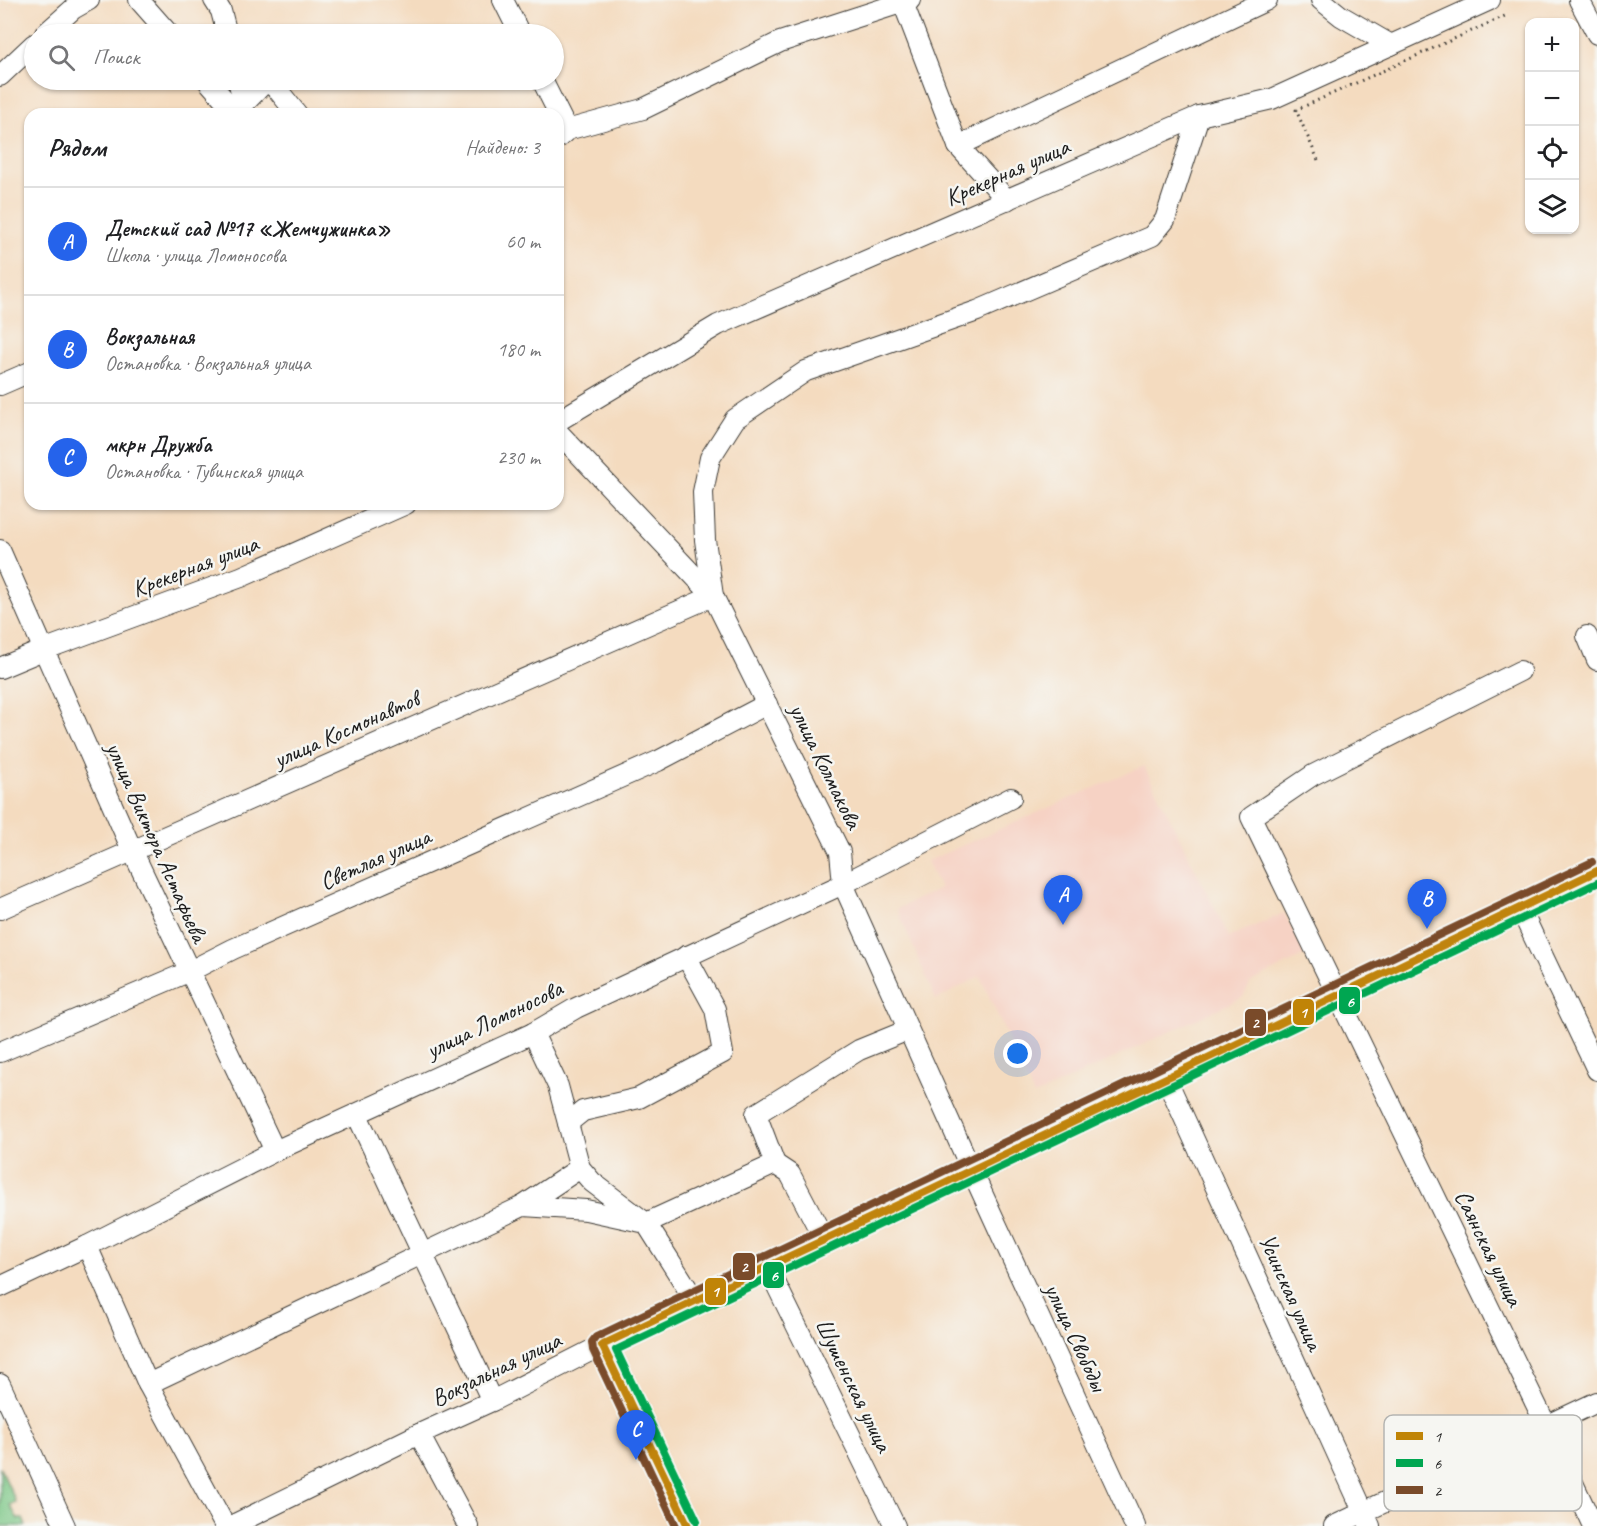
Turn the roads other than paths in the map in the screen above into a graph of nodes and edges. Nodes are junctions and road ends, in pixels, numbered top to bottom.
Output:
1 (89, 0) edge
2 (139, 0) edge
3 (214, 0) edge
4 (503, 0) edge
5 (1267, 0) edge
6 (1321, 0) edge
7 (1490, 0) edge
8 (1579, 0) edge
9 (906, 1) edge
10 (56, 24) edge
11 (160, 24) edge
12 (224, 24) edge
13 (515, 24) edge
14 (1597, 34) edge
15 (1391, 45) junction
16 (24, 53) edge
17 (0, 76) edge
18 (218, 90) edge
19 (238, 90) edge
20 (258, 90) edge
21 (278, 90) edge
22 (546, 90) edge
23 (237, 108) edge
24 (239, 108) edge
25 (241, 108) edge
26 (292, 108) edge
27 (552, 108) edge
28 (1199, 116) junction
29 (564, 133) edge
30 (958, 147) junction
31 (1007, 200) junction
32 (24, 375) edge
33 (0, 385) edge
34 (564, 417) edge
35 (564, 438) edge
36 (393, 510) edge
37 (0, 550) edge
38 (713, 596) junction
39 (1587, 636) dead end
40 (44, 650) junction
41 (1597, 660) edge
42 (0, 668) edge
43 (1520, 671) dead end
44 (767, 704) junction
45 (1011, 798) dead end
46 (132, 850) junction
47 (1597, 871) edge
48 (843, 884) junction
49 (1520, 908) junction
50 (0, 909) edge
51 (686, 956) junction
52 (188, 972) junction
53 (1338, 994) junction
54 (908, 1030) junction
55 (533, 1033) junction
56 (0, 1052) edge
57 (1597, 1070) edge
58 (1166, 1078) junction
59 (357, 1115) junction
60 (568, 1123) junction
61 (275, 1151) junction
62 (775, 1164) junction
63 (580, 1168) junction
64 (971, 1169) junction
65 (523, 1206) junction
66 (646, 1223) junction
67 (825, 1239) junction
68 (87, 1246) junction
69 (422, 1254) junction
70 (767, 1266) junction
71 (0, 1287) edge
72 (696, 1302) junction
73 (602, 1345) junction
74 (0, 1384) edge
75 (148, 1384) junction
76 (492, 1401) junction
77 (1597, 1402) edge
78 (1541, 1415) edge
79 (1568, 1415) edge
80 (419, 1434) junction
81 (1582, 1502) edge
82 (1384, 1510) edge
83 (1367, 1519) edge
84 (65, 1526) edge
85 (225, 1526) edge
86 (231, 1526) edge
87 (468, 1526) edge
88 (688, 1526) edge
89 (895, 1526) edge
90 (1135, 1526) edge
91 (1334, 1526) edge
92 (1593, 1526) edge

1 - 10 street
2 - 11 street
3 - 12 street
4 - 13 street
5 - 30 street
6 - 15 street
7 - 15 street, Крекерная улица
8 - 14 street
9 - 29 street
9 - 30 street
15 - 28 street, Крекерная улица
16 - 17 street
18 - 23 street
19 - 24 street
20 - 25 street
21 - 26 street
22 - 27 street
28 - 31 street, Крекерная улица
28 - 38 street
30 - 31 street
31 - 34 street, Крекерная улица
32 - 33 street
35 - 38 street, улица Колмакова
36 - 40 street, Крекерная улица
37 - 40 street, улица Виктора Астафьева
38 - 44 street, улица Колмакова
38 - 46 street, улица Космонавтов
39 - 41 street
40 - 42 street, Крекерная улица
40 - 46 street, улица Виктора Астафьева
43 - 53 street, Саянская улица
44 - 48 street, улица Колмакова
44 - 52 street, Светлая улица
45 - 48 street, улица Ломоносова
46 - 50 street, улица Космонавтов
46 - 52 street, улица Виктора Астафьева
47 - 49 street, Вокзальная улица
48 - 51 street, улица Ломоносова
48 - 54 street, улица Колмакова
49 - 53 street, Вокзальная улица
49 - 57 street
51 - 55 street, улица Ломоносова
51 - 60 street
52 - 56 street, Светлая улица
52 - 61 street, улица Виктора Астафьева
53 - 58 street, Вокзальная улица
53 - 78 street, Саянская улица
54 - 62 street
54 - 64 street, улица Колмакова
55 - 59 street, улица Ломоносова
55 - 60 street
58 - 64 street, Вокзальная улица
58 - 83 street, Усинская улица
59 - 61 street, улица Ломоносова
59 - 69 street
60 - 63 street
61 - 68 street, улица Ломоносова
62 - 66 street
62 - 67 street
63 - 65 street
63 - 66 street
64 - 67 street, Вокзальная улица
64 - 90 street, улица Свободы
65 - 66 street
65 - 69 street
66 - 72 street
67 - 70 street, Вокзальная улица
68 - 71 street, улица Ломоносова
68 - 75 street
69 - 75 street
69 - 76 street
70 - 72 street, Вокзальная улица
70 - 89 street, Шушенская улица
72 - 73 street, Вокзальная улица
73 - 76 street, Вокзальная улица
73 - 88 street
74 - 84 street
75 - 85 street
76 - 80 street, Вокзальная улица
77 - 79 street
80 - 86 street, Вокзальная улица
80 - 87 street
81 - 92 street, Саянская улица
82 - 83 street
83 - 91 street

